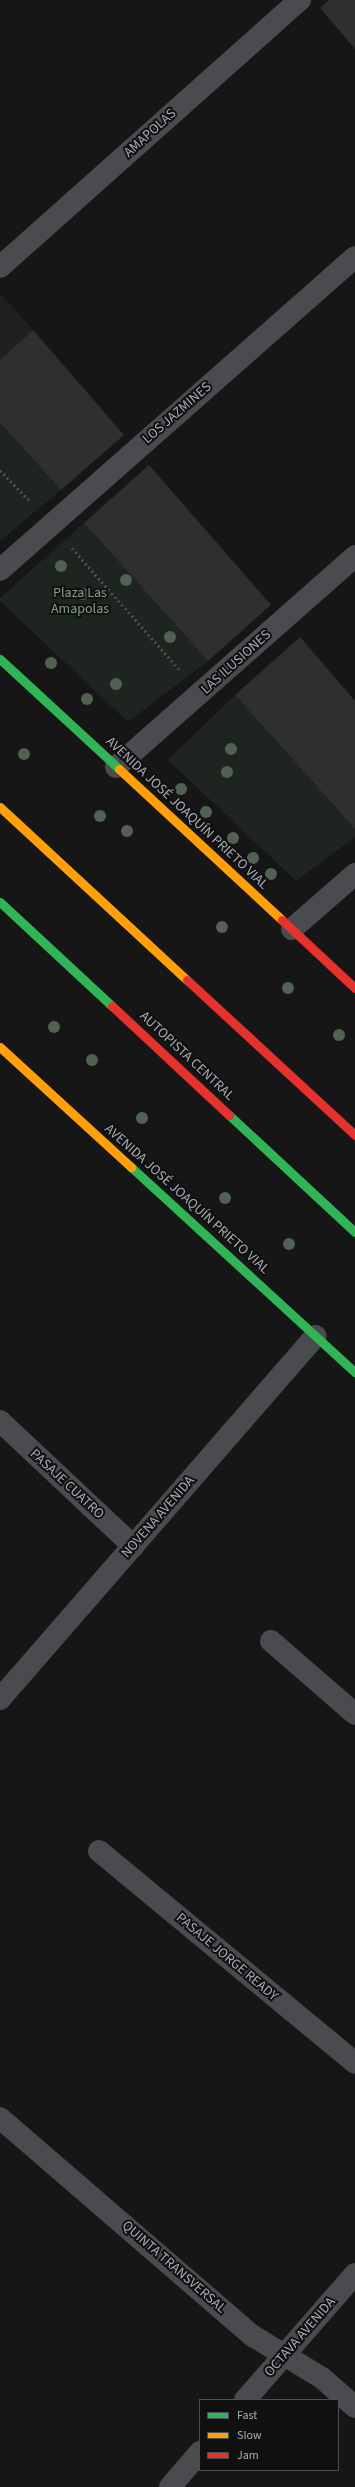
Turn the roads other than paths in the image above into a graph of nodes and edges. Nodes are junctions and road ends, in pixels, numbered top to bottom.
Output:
1 (300, 0) edge
2 (355, 257) edge
3 (0, 267) edge
4 (355, 556) edge
5 (0, 570) edge
6 (0, 659) edge
7 (116, 767) junction
8 (0, 807) edge
9 (355, 874) edge
10 (0, 902) edge
11 (292, 929) junction
12 (355, 988) edge
13 (0, 1047) edge
14 (355, 1136) edge
15 (355, 1232) edge
16 (316, 1336) junction
17 (355, 1372) edge
18 (0, 1421) edge
19 (133, 1546) junction
20 (271, 1641) dead end
21 (0, 1699) edge
22 (355, 1714) edge
23 (99, 1851) dead end
24 (355, 2063) edge
25 (0, 2118) edge
26 (355, 2274) edge
27 (284, 2355) junction
28 (246, 2399) edge
29 (355, 2407) edge
30 (199, 2453) edge
31 (170, 2487) edge

1 - 3 street, AMAPOLAS
2 - 5 street, LOS JAZMINES
4 - 7 street, LAS ILUSIONES
6 - 7 main road, AVENIDA JOSÉ JOAQUÍN PRIETO VIAL
7 - 11 main road, AVENIDA JOSÉ JOAQUÍN PRIETO VIAL
8 - 14 main road
9 - 11 street
10 - 15 main road, AUTOPISTA CENTRAL
11 - 12 main road, AVENIDA JOSÉ JOAQUÍN PRIETO VIAL
13 - 16 main road, AVENIDA JOSÉ JOAQUÍN PRIETO VIAL
16 - 17 main road, AVENIDA JOSÉ JOAQUÍN PRIETO VIAL
16 - 19 street, NOVENA AVENIDA
18 - 19 street, PASAJE CUATRO
19 - 21 street, NOVENA AVENIDA
20 - 22 street
23 - 24 street, PASAJE JORGE READY
25 - 27 street, QUINTA TRANSVERSAL
26 - 27 street, OCTAVA AVENIDA
27 - 28 street, OCTAVA AVENIDA
27 - 29 street, QUINTA TRANSVERSAL
30 - 31 street

